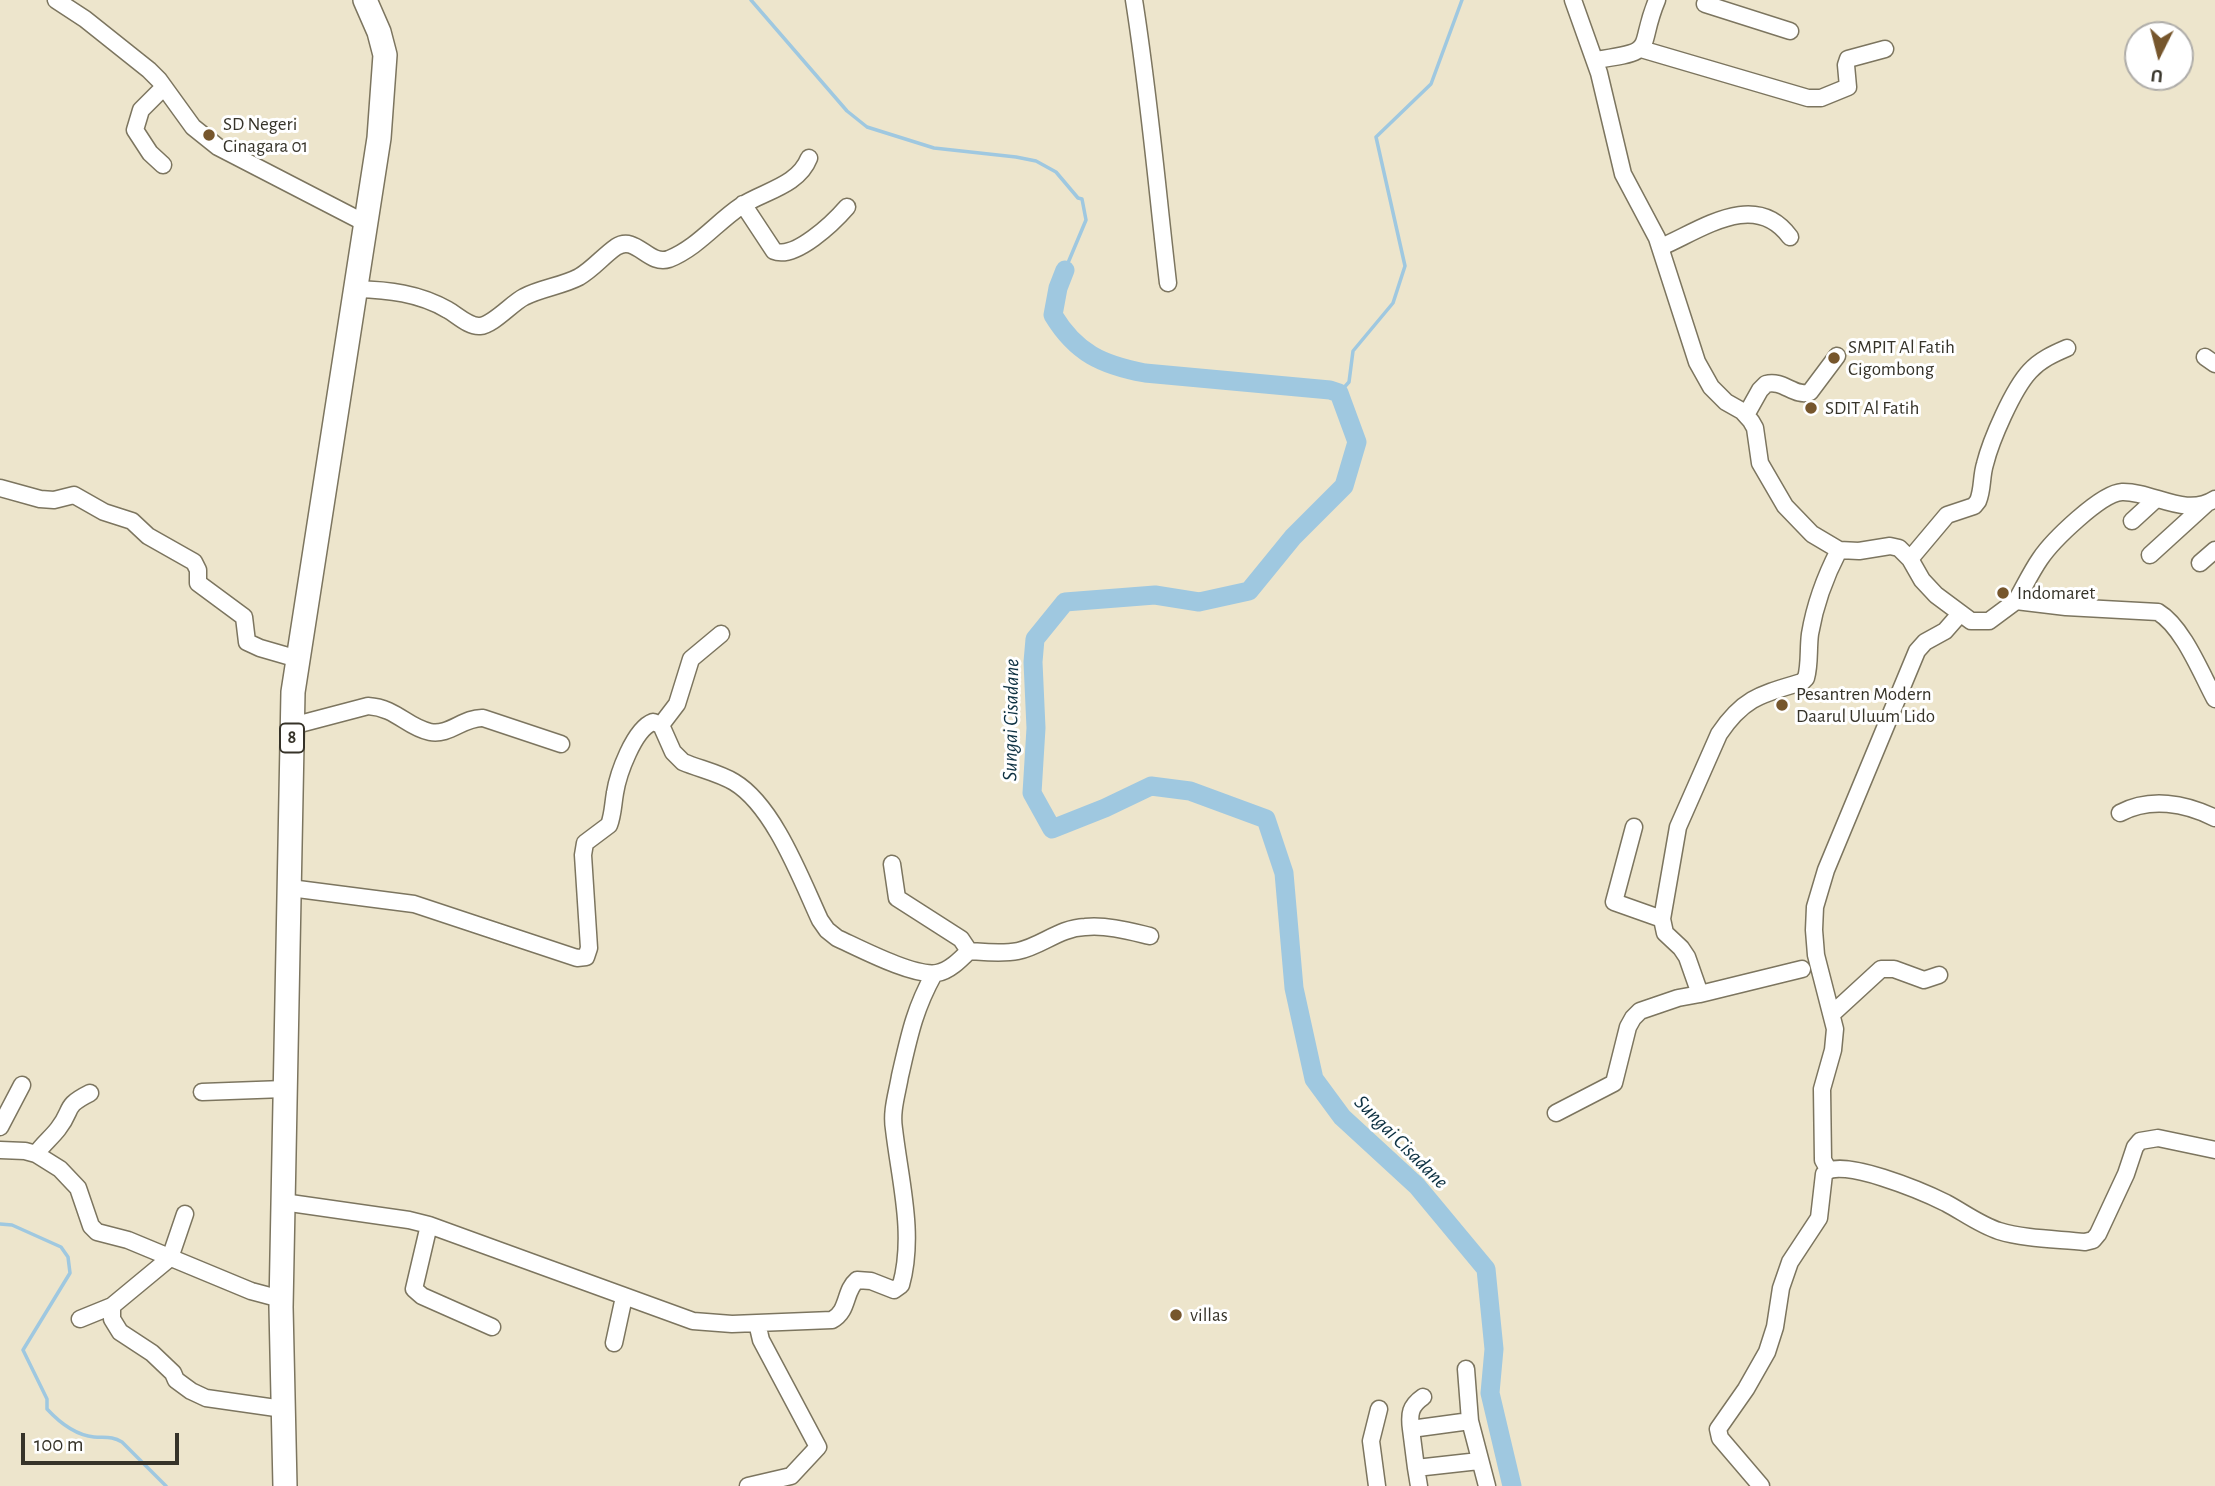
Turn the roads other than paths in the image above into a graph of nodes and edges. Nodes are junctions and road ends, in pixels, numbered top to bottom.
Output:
1 (56, 0) edge
2 (365, 0) edge
3 (1134, 0) edge
4 (1573, 0) edge
5 (1657, 0) edge
6 (1701, 1) edge
7 (76, 6) edge
8 (1790, 31) dead end
9 (1642, 49) junction
10 (1885, 49) dead end
11 (1595, 60) junction
12 (164, 87) junction
13 (809, 158) dead end
14 (163, 166) dead end
15 (743, 204) junction
16 (847, 206) dead end
17 (367, 224) junction
18 (1790, 237) dead end
19 (1661, 247) junction
20 (1168, 283) dead end
21 (356, 289) junction
22 (2067, 348) dead end
23 (1837, 356) dead end
24 (1746, 415) junction
25 (0, 488) edge
26 (2156, 499) junction
27 (2212, 501) edge
28 (2132, 521) dead end
29 (1839, 550) junction
30 (2215, 550) edge
31 (2150, 555) dead end
32 (1910, 559) junction
33 (2200, 563) dead end
34 (2016, 601) junction
35 (1959, 615) junction
36 (721, 634) dead end
37 (298, 659) junction
38 (2215, 699) edge
39 (661, 725) junction
40 (292, 726) junction
41 (561, 744) dead end
42 (2120, 813) dead end
43 (2215, 818) edge
44 (1634, 827) dead end
45 (892, 864) dead end
46 (290, 888) junction
47 (1662, 919) junction
48 (1150, 936) dead end
49 (969, 951) junction
50 (1802, 969) dead end
51 (934, 974) junction
52 (1939, 975) dead end
53 (1700, 994) junction
54 (1832, 1014) junction
55 (22, 1085) dead end
56 (284, 1089) junction
57 (202, 1092) dead end
58 (90, 1093) dead end
59 (1556, 1113) dead end
60 (0, 1127) edge
61 (0, 1150) edge
62 (2215, 1150) edge
63 (36, 1154) junction
64 (1828, 1169) junction
65 (283, 1202) junction
66 (186, 1214) dead end
67 (429, 1225) junction
68 (170, 1258) junction
69 (624, 1297) junction
70 (281, 1299) junction
71 (112, 1306) junction
72 (80, 1319) dead end
73 (757, 1323) junction
74 (492, 1327) dead end
75 (614, 1343) dead end
76 (1466, 1370) dead end
77 (1423, 1397) dead end
78 (283, 1409) junction
79 (1379, 1409) dead end
80 (1470, 1421) junction
81 (1411, 1429) junction
82 (1479, 1461) junction
83 (1416, 1468) junction
84 (285, 1486) edge
85 (748, 1486) edge
86 (1377, 1486) edge
87 (1419, 1486) edge
88 (1487, 1486) edge
89 (1761, 1486) edge

1 - 7 street
2 - 17 highway, 8
3 - 20 street
4 - 11 street
5 - 9 street
6 - 8 street
7 - 12 street
9 - 10 street
9 - 11 street
11 - 19 street
12 - 14 street
12 - 17 street
13 - 15 street
15 - 16 street
15 - 21 street
17 - 21 highway, 8
18 - 19 street
19 - 24 street
21 - 37 highway, 8
22 - 32 street
23 - 24 street
24 - 29 street
25 - 37 street
26 - 27 street
26 - 28 street
26 - 34 street
27 - 31 street
29 - 32 street
29 - 47 street
30 - 33 street
32 - 35 street
34 - 35 street
34 - 38 street
35 - 54 street
36 - 39 street
37 - 40 highway, 8
39 - 46 street
39 - 51 street
40 - 41 street
40 - 46 highway, 8
42 - 43 street
44 - 47 street
45 - 49 street
46 - 56 highway, 8
47 - 53 street
48 - 49 street
49 - 51 street
50 - 53 street
51 - 73 street
52 - 54 street
53 - 59 street
54 - 64 street
55 - 60 street
56 - 57 street
56 - 65 highway, 8
58 - 63 street
61 - 63 street
62 - 64 street
63 - 68 street
64 - 89 street
65 - 67 street
65 - 70 highway, 8
66 - 68 street
67 - 69 street
67 - 74 street
68 - 70 street
68 - 71 street
69 - 73 street
69 - 75 street
70 - 78 highway, 8
71 - 72 street
71 - 78 street
73 - 85 street
76 - 80 street
77 - 81 street
78 - 84 highway, 8
79 - 86 street
80 - 81 street
80 - 82 street
81 - 83 street
82 - 83 street
82 - 88 street
83 - 87 street

